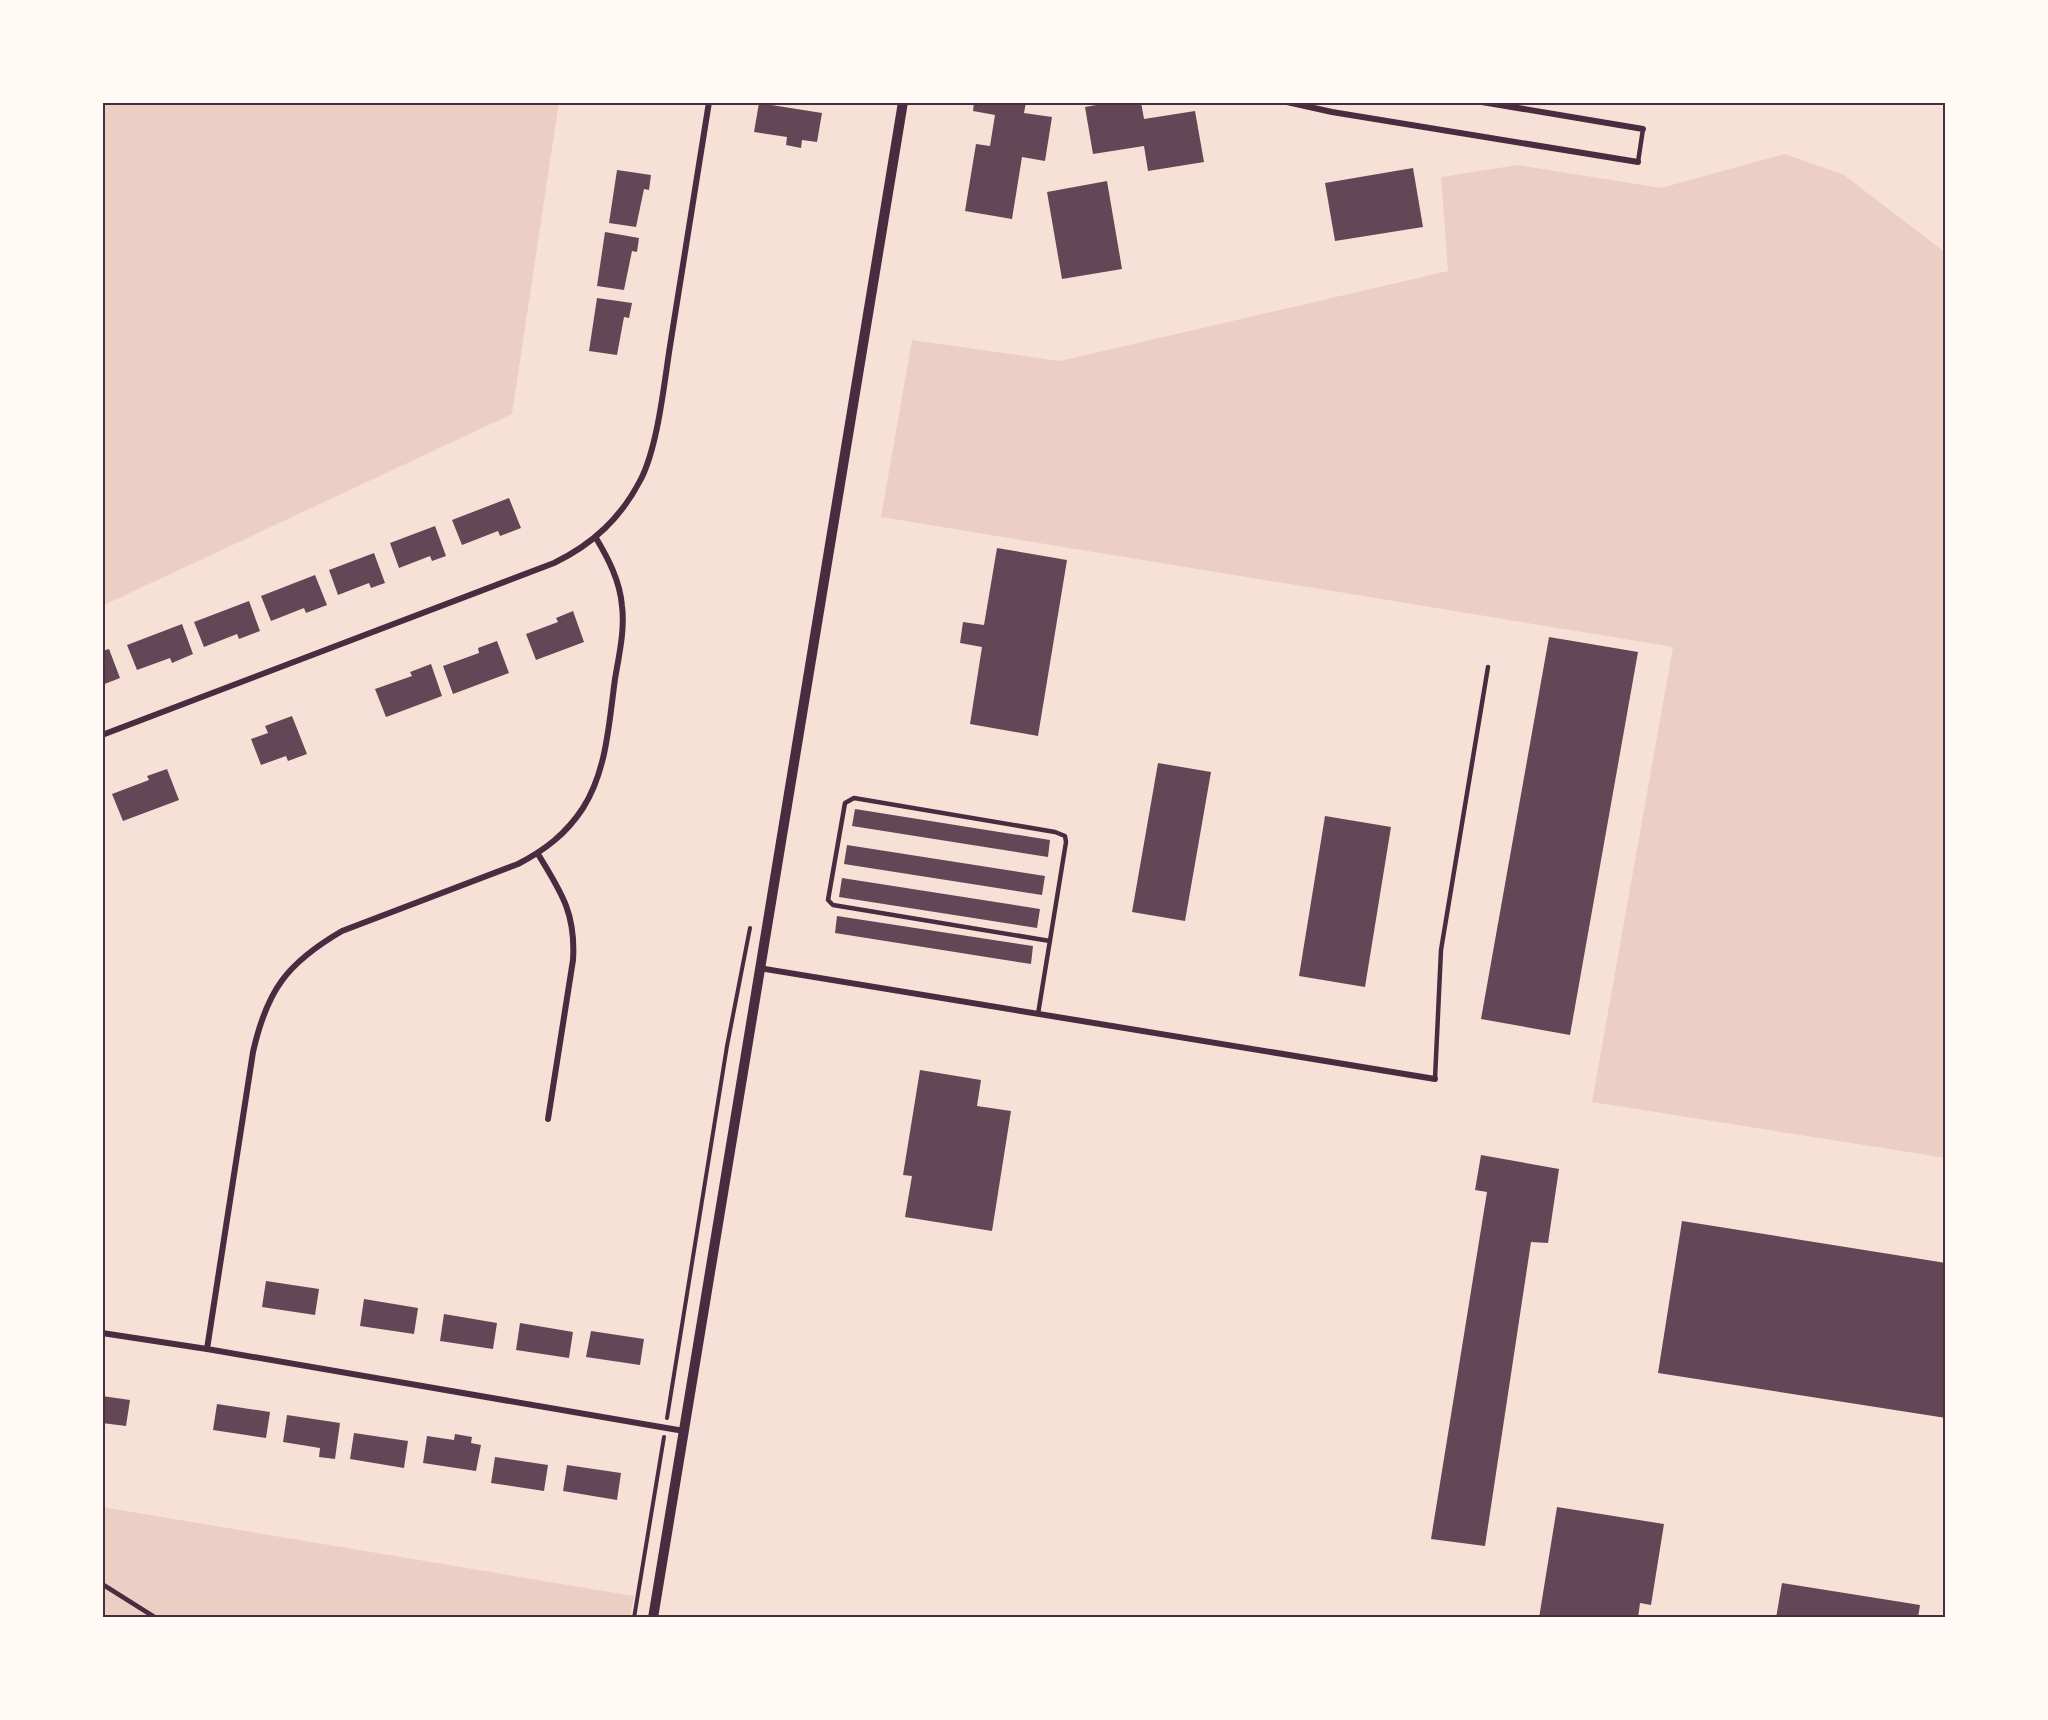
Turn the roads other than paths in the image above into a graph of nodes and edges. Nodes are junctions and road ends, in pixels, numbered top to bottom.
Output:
1 (709, 102) edge
2 (903, 102) edge
3 (1287, 102) edge
4 (1482, 102) edge
5 (1643, 129) joint
6 (1638, 162) joint
7 (596, 538) junction
8 (1488, 667) dead end
9 (102, 735) edge
10 (538, 854) junction
11 (1050, 941) junction
12 (759, 968) junction
13 (1038, 1014) junction
14 (1435, 1079) joint
15 (548, 1119) dead end
16 (102, 1333) edge
17 (207, 1348) junction
18 (684, 1431) junction
19 (102, 1584) edge
20 (156, 1618) edge
21 (653, 1618) edge

1 - 7 street
2 - 12 street
3 - 6 street
4 - 5 street
5 - 6 lane
7 - 9 street
7 - 10 street
8 - 14 lane
10 - 15 street
10 - 17 street
11 - 11 lane
11 - 13 lane
12 - 13 street
12 - 18 street
13 - 14 street
16 - 17 street
17 - 18 street
18 - 21 street
19 - 20 lane

